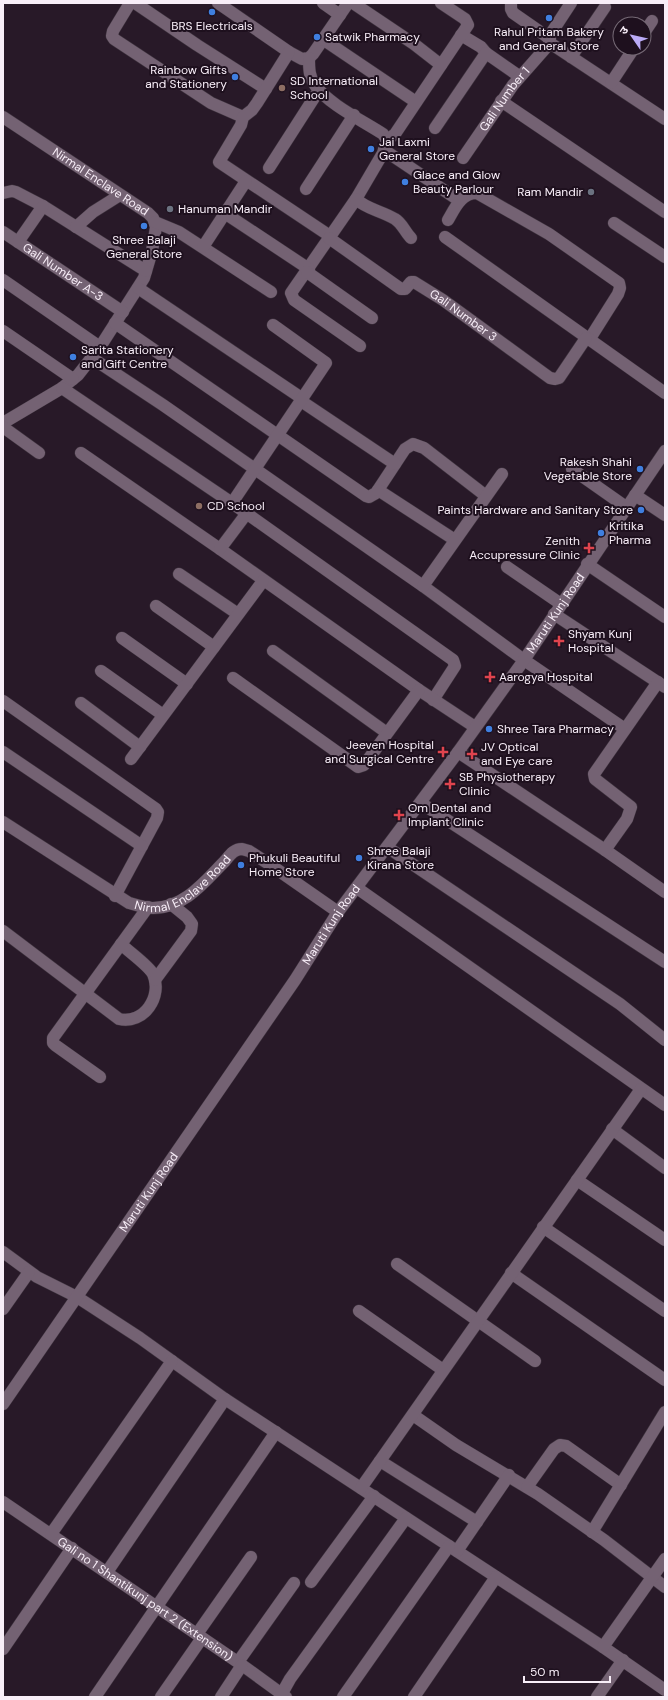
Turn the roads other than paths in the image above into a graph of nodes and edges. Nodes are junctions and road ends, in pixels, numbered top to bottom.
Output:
1 (130, 3) edge
2 (135, 3) edge
3 (218, 3) edge
4 (323, 3) edge
5 (348, 3) edge
6 (353, 3) edge
7 (441, 3) edge
8 (512, 3) edge
9 (572, 3) edge
10 (606, 7) dead end
11 (340, 15) junction
12 (461, 35) junction
13 (324, 40) junction
14 (549, 41) junction
15 (289, 52) junction
16 (486, 53) junction
17 (629, 56) edge
18 (571, 57) junction
19 (309, 58) junction
20 (441, 65) junction
21 (519, 76) junction
22 (611, 83) junction
23 (266, 89) junction
24 (319, 90) junction
25 (501, 101) junction
26 (416, 102) junction
27 (354, 115) junction
28 (3, 117) edge
29 (243, 117) junction
30 (665, 120) edge
31 (434, 128) dead end
32 (386, 145) junction
33 (463, 158) dead end
34 (269, 168) dead end
35 (246, 181) junction
36 (306, 189) dead end
37 (3, 193) edge
38 (120, 195) junction
39 (356, 198) junction
40 (460, 201) junction
41 (43, 206) junction
42 (665, 212) edge
43 (226, 214) junction
44 (448, 220) dead end
45 (155, 222) junction
46 (614, 223) dead end
47 (76, 227) junction
48 (3, 232) edge
49 (329, 237) junction
50 (445, 237) dead end
51 (411, 238) dead end
52 (18, 242) junction
53 (203, 247) junction
54 (665, 257) edge
55 (146, 271) junction
56 (308, 271) junction
57 (3, 280) edge
58 (138, 288) junction
59 (271, 292) dead end
60 (123, 312) junction
61 (372, 318) dead end
62 (115, 323) junction
63 (273, 325) dead end
64 (3, 331) edge
65 (587, 339) junction
66 (360, 346) dead end
67 (100, 347) junction
68 (92, 358) junction
69 (73, 379) junction
70 (62, 388) junction
71 (665, 393) edge
72 (302, 400) junction
73 (3, 423) edge
74 (3, 428) edge
75 (278, 435) junction
76 (665, 451) edge
77 (39, 453) dead end
78 (81, 453) dead end
79 (395, 464) junction
80 (572, 469) dead end
81 (255, 470) junction
82 (502, 474) dead end
83 (378, 490) junction
84 (635, 495) junction
85 (486, 496) junction
86 (232, 503) junction
87 (626, 507) junction
88 (247, 513) junction
89 (665, 515) edge
90 (455, 540) junction
91 (220, 549) junction
92 (588, 564) junction
93 (507, 567) dead end
94 (179, 574) dead end
95 (263, 581) junction
96 (423, 586) junction
97 (156, 606) dead end
98 (558, 609) junction
99 (238, 614) junction
100 (665, 617) edge
101 (122, 638) dead end
102 (214, 647) junction
103 (273, 651) dead end
104 (524, 660) junction
105 (101, 671) dead end
106 (233, 678) dead end
107 (187, 684) junction
108 (661, 684) edge
109 (419, 690) junction
110 (433, 700) junction
111 (3, 701) edge
112 (82, 703) dead end
113 (163, 715) junction
114 (475, 727) junction
115 (625, 729) junction
116 (387, 733) junction
117 (140, 747) junction
118 (3, 752) edge
119 (458, 752) junction
120 (131, 760) dead end
121 (420, 803) junction
122 (5, 827) edge
123 (142, 846) junction
124 (387, 847) junction
125 (605, 850) junction
126 (356, 888) junction
127 (665, 892) edge
128 (115, 896) junction
129 (171, 904) junction
130 (148, 907) junction
131 (338, 912) junction
132 (3, 931) edge
133 (121, 944) junction
134 (665, 962) edge
135 (155, 980) junction
136 (85, 994) junction
137 (665, 1040) edge
138 (100, 1077) dead end
139 (641, 1089) junction
140 (665, 1105) edge
141 (612, 1129) junction
142 (665, 1168) edge
143 (576, 1180) junction
144 (543, 1227) junction
145 (665, 1240) edge
146 (3, 1252) edge
147 (397, 1264) dead end
148 (29, 1272) junction
149 (511, 1273) junction
150 (77, 1298) junction
151 (3, 1309) edge
152 (359, 1311) dead end
153 (665, 1311) edge
154 (477, 1322) junction
155 (172, 1361) junction
156 (534, 1361) dead end
157 (443, 1370) junction
158 (665, 1380) edge
159 (225, 1399) junction
160 (3, 1404) edge
161 (665, 1412) edge
162 (413, 1415) junction
163 (276, 1432) junction
164 (380, 1461) junction
165 (509, 1475) junction
166 (621, 1485) junction
167 (527, 1487) junction
168 (360, 1488) junction
169 (374, 1496) junction
170 (3, 1502) edge
171 (406, 1518) junction
172 (477, 1522) junction
173 (592, 1532) junction
174 (51, 1534) junction
175 (72, 1548) junction
176 (453, 1549) junction
177 (251, 1557) dead end
178 (665, 1559) edge
179 (107, 1572) junction
180 (496, 1577) junction
181 (652, 1578) junction
182 (311, 1582) dead end
183 (294, 1583) dead end
184 (665, 1587) edge
185 (156, 1606) junction
186 (199, 1636) junction
187 (603, 1647) junction
188 (3, 1649) edge
189 (623, 1660) junction
190 (240, 1664) junction
191 (665, 1690) edge
192 (282, 1696) edge
193 (95, 1697) edge
194 (161, 1697) edge
195 (221, 1697) edge
196 (342, 1697) edge
197 (414, 1697) edge
198 (597, 1697) edge

1 - 29 street
2 - 23 street
3 - 15 street
4 - 11 street
5 - 11 street
6 - 20 street
7 - 12 street
8 - 14 street
9 - 14 street, Gali Number 1
10 - 18 street
11 - 13 street
12 - 16 street
12 - 20 street
13 - 19 street
13 - 26 street
14 - 18 street
14 - 21 street, Gali Number 1
15 - 19 street
15 - 23 street
16 - 21 street
16 - 31 street
17 - 22 street
18 - 22 street
19 - 24 street
20 - 26 street
21 - 25 street, Gali Number 1
22 - 30 street
23 - 29 street
24 - 27 street
24 - 34 street
25 - 33 street, Gali Number 1
25 - 42 street
26 - 32 street
27 - 32 street
27 - 36 street
28 - 38 street, Nirmal Enclave Road
29 - 35 street
32 - 39 street
32 - 40 street
35 - 43 street
35 - 49 street
37 - 41 street
38 - 45 street, Nirmal Enclave Road
38 - 47 street
39 - 49 street
39 - 51 street
40 - 44 street
40 - 65 street
41 - 47 street
41 - 52 street
43 - 53 street
43 - 56 street
45 - 53 street
45 - 55 street, Nirmal Enclave Road
46 - 54 street
47 - 55 street
48 - 52 street, Gali Number A-3
49 - 56 street
49 - 65 street, Gali Number 3
50 - 65 street
52 - 60 street, Gali Number A-3
53 - 59 street
55 - 58 street, Nirmal Enclave Road
56 - 61 street
56 - 66 street
57 - 67 street
58 - 60 street, Nirmal Enclave Road
58 - 72 street
60 - 62 street, Nirmal Enclave Road
62 - 67 street, Nirmal Enclave Road
62 - 75 street
63 - 72 street
64 - 69 street
65 - 71 street
67 - 68 street, Nirmal Enclave Road
68 - 69 street, Nirmal Enclave Road
68 - 81 street
69 - 70 street, Nirmal Enclave Road
70 - 73 street, Nirmal Enclave Road
70 - 86 street
72 - 75 street
72 - 79 street
74 - 77 street
75 - 81 street
75 - 83 street
76 - 84 street, Maruti Kunj Road
78 - 91 street
79 - 83 street
79 - 85 street
80 - 87 street
81 - 86 street
81 - 96 street
82 - 85 street
83 - 90 street
84 - 87 street, Maruti Kunj Road
84 - 89 street
85 - 90 street
86 - 88 street
87 - 92 street, Maruti Kunj Road
88 - 91 street
88 - 110 street
90 - 96 street
91 - 95 street
92 - 98 street, Maruti Kunj Road
92 - 100 street
93 - 98 street
94 - 99 street
95 - 99 street
95 - 109 street
96 - 104 street
97 - 102 street
98 - 104 street, Maruti Kunj Road
98 - 108 street
99 - 102 street
101 - 107 street
102 - 107 street
103 - 116 street
104 - 114 street, Maruti Kunj Road
104 - 115 street
105 - 113 street
106 - 116 street
107 - 113 street
108 - 115 street
109 - 110 street
109 - 116 street
110 - 114 street
111 - 123 street
112 - 117 street
113 - 117 street
114 - 119 street, Maruti Kunj Road
115 - 125 street
117 - 120 street
118 - 123 street
119 - 121 street, Maruti Kunj Road
119 - 125 street
121 - 124 street, Maruti Kunj Road
121 - 134 street
122 - 128 street, Nirmal Enclave Road
123 - 128 street
124 - 126 street, Maruti Kunj Road
124 - 137 street
125 - 127 street
126 - 131 street, Maruti Kunj Road
126 - 139 street
128 - 130 street, Nirmal Enclave Road
129 - 130 street, Nirmal Enclave Road
129 - 131 street, Nirmal Enclave Road
129 - 135 street
130 - 133 street
131 - 150 street, Maruti Kunj Road
132 - 136 street
133 - 135 street
133 - 136 street
135 - 136 street
136 - 138 street
139 - 140 street
139 - 141 street
141 - 142 street
141 - 143 street
143 - 144 street
143 - 145 street
144 - 149 street
144 - 153 street
146 - 148 street
147 - 154 street
148 - 150 street
148 - 151 street
149 - 154 street
149 - 158 street
150 - 155 street
150 - 160 street, Maruti Kunj Road
152 - 157 street
154 - 156 street
154 - 157 street
155 - 159 street
155 - 174 street
157 - 162 street
159 - 163 street
159 - 179 street
161 - 166 street
162 - 164 street
162 - 165 street
163 - 168 street
163 - 185 street
164 - 168 street
164 - 172 street
165 - 167 street
165 - 172 street
166 - 167 street
166 - 173 street
167 - 173 street
168 - 169 street
169 - 171 street
169 - 182 street
170 - 174 street, Gali no 1 Shantikunj part 2 (Extension)
171 - 176 street
171 - 192 street
172 - 176 street
173 - 181 street
174 - 175 street, Gali no 1 Shantikunj part 2 (Extension)
175 - 179 street, Gali no 1 Shantikunj part 2 (Extension)
175 - 188 street
176 - 180 street
176 - 196 street
177 - 186 street
178 - 181 street
179 - 185 street, Gali no 1 Shantikunj part 2 (Extension)
180 - 187 street
180 - 197 street
181 - 184 street
181 - 187 street
183 - 190 street
185 - 186 street, Gali no 1 Shantikunj part 2 (Extension)
185 - 193 street
186 - 190 street, Gali no 1 Shantikunj part 2 (Extension)
186 - 194 street
187 - 189 street
189 - 191 street
189 - 198 street
190 - 192 street, Gali no 1 Shantikunj part 2 (Extension)
190 - 195 street

